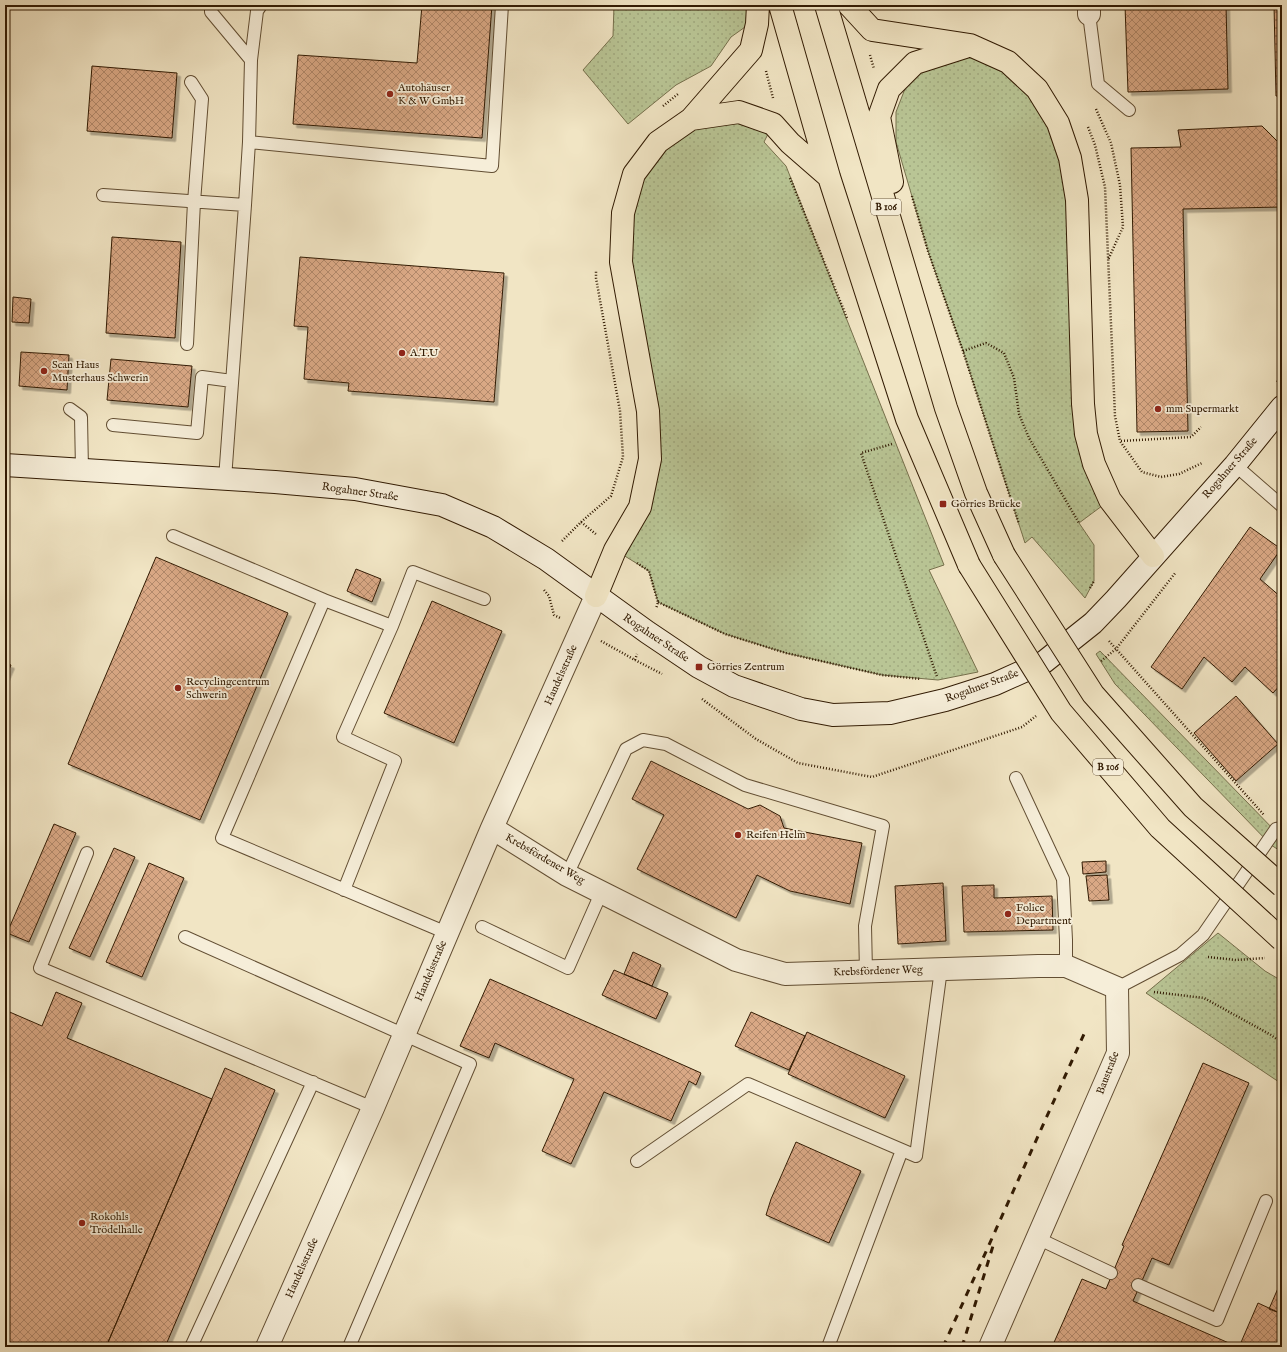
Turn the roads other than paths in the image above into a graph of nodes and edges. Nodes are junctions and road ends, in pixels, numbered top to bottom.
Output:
1 (211, 5) edge
2 (261, 5) edge
3 (502, 5) edge
4 (758, 5) edge
5 (780, 5) edge
6 (826, 5) edge
7 (849, 5) edge
8 (1089, 9) edge
9 (970, 45) junction
10 (251, 60) junction
11 (191, 82) dead end
12 (1129, 110) dead end
13 (691, 119) junction
14 (249, 142) junction
15 (829, 177) junction
16 (103, 195) dead end
17 (194, 202) junction
18 (245, 205) junction
19 (187, 344) dead end
20 (232, 381) junction
21 (1277, 397) edge
22 (946, 408) junction
23 (70, 409) dead end
24 (113, 425) dead end
25 (5, 465) edge
26 (1235, 465) junction
27 (82, 470) junction
28 (225, 479) junction
29 (1282, 506) edge
30 (173, 536) dead end
31 (1153, 556) junction
32 (596, 596) junction
33 (484, 599) dead end
34 (324, 600) junction
35 (392, 626) junction
36 (1016, 778) dead end
37 (492, 828) junction
38 (1279, 828) edge
39 (87, 853) dead end
40 (567, 875) junction
41 (1282, 886) edge
42 (344, 890) junction
43 (602, 891) junction
44 (482, 927) dead end
45 (447, 933) junction
46 (185, 937) dead end
47 (1282, 940) edge
48 (1066, 966) junction
49 (941, 969) junction
50 (866, 972) junction
51 (1117, 988) junction
52 (404, 1035) junction
53 (312, 1082) junction
54 (373, 1108) junction
55 (902, 1150) junction
56 (637, 1161) dead end
57 (1266, 1201) dead end
58 (1037, 1238) junction
59 (1111, 1273) dead end
60 (1138, 1285) dead end
61 (191, 1347) edge
62 (267, 1347) edge
63 (349, 1347) edge
64 (828, 1347) edge
65 (990, 1347) edge

1 - 10 lane
2 - 10 lane
3 - 14 lane
4 - 13 highway
5 - 15 highway, B 106
6 - 22 highway, B 106
7 - 9 highway
8 - 12 lane
9 - 22 highway
9 - 31 highway
10 - 14 lane
11 - 17 lane
13 - 15 highway
13 - 32 highway
14 - 18 lane
15 - 47 highway, B 106, bridge
16 - 17 lane
17 - 18 lane
17 - 19 lane
18 - 20 lane
20 - 24 lane
20 - 28 lane
21 - 26 street, Rogahner Straße
22 - 41 highway, B 106, bridge
23 - 27 lane
25 - 27 street, Rogahner Straße
26 - 29 lane
26 - 31 street, Rogahner Straße
27 - 28 street, Rogahner Straße
28 - 32 street, Rogahner Straße
30 - 34 lane
31 - 32 street, Rogahner Straße
32 - 37 street, Handelsstraße
33 - 35 lane
34 - 35 lane
34 - 42 lane
35 - 42 lane
36 - 48 lane
37 - 40 street, Krebsfördener Weg
37 - 45 street, Handelsstraße
38 - 51 lane
39 - 53 lane
40 - 43 street, Krebsfördener Weg
40 - 50 lane
42 - 45 lane
43 - 44 lane
43 - 50 street, Krebsfördener Weg
45 - 52 street, Handelsstraße
46 - 52 lane
48 - 49 street, Krebsfördener Weg
48 - 51 street, Krebsfördener Weg
49 - 50 street, Krebsfördener Weg
49 - 55 lane
51 - 58 street, Baustraße
52 - 54 street, Handelsstraße
52 - 63 lane
53 - 54 lane
53 - 61 lane
54 - 62 street, Handelsstraße
55 - 56 lane
55 - 64 lane
57 - 60 lane
58 - 59 lane
58 - 65 street, Baustraße

